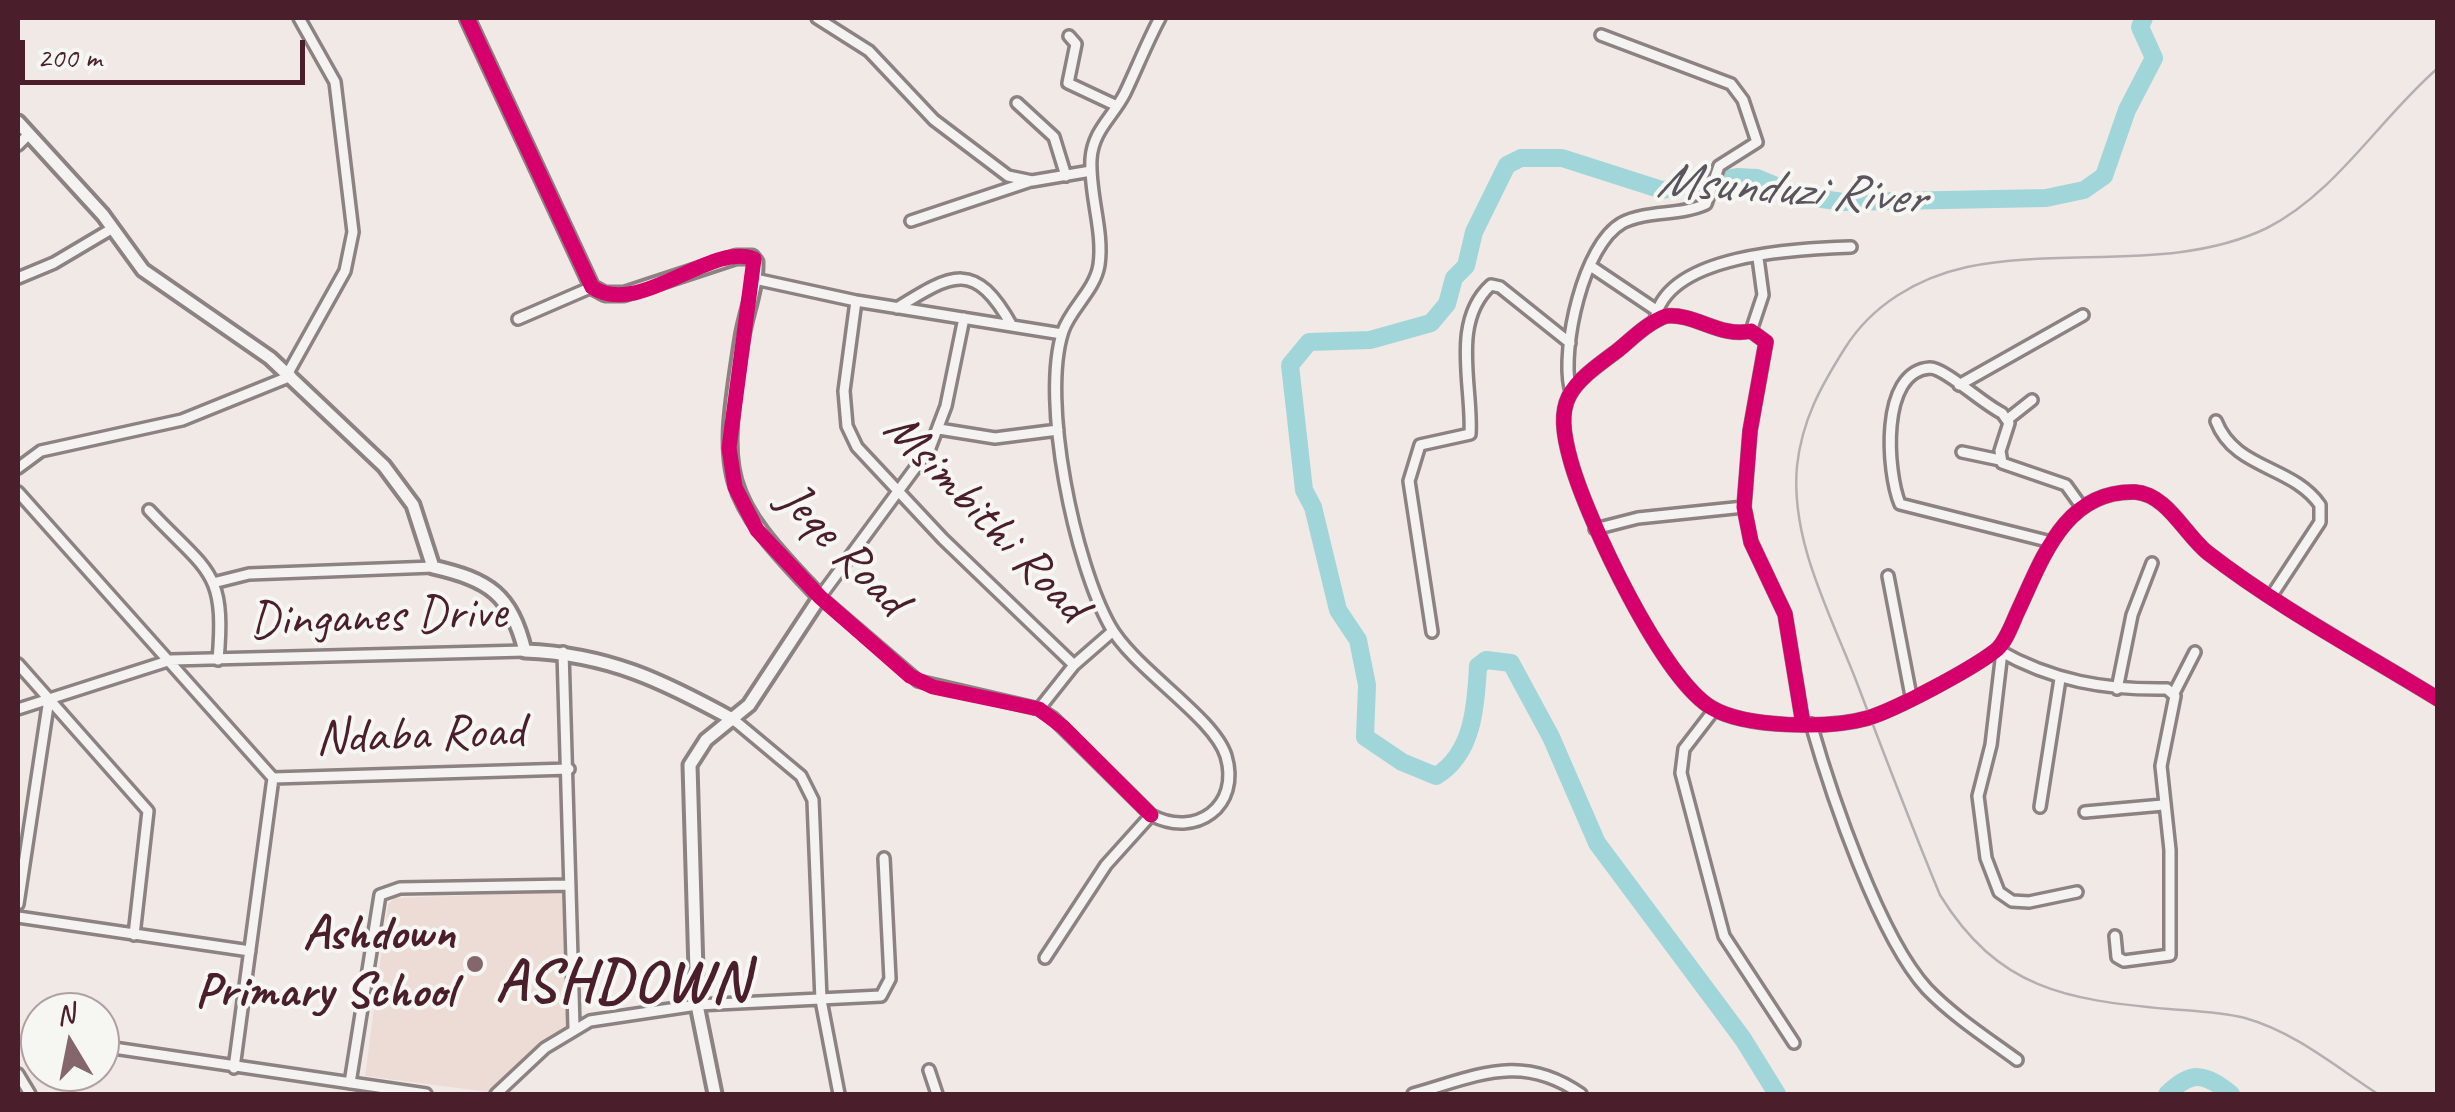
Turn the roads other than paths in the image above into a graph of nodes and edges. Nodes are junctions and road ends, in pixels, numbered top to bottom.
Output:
1 (299, 18) edge
2 (467, 18) edge
3 (817, 18) edge
4 (1160, 18) edge
5 (1602, 35) dead end
6 (1069, 36) dead end
7 (1017, 103) dead end
8 (1117, 106) junction
9 (18, 122) edge
10 (29, 134) junction
11 (18, 144) edge
12 (1091, 172) junction
13 (1066, 176) junction
14 (1032, 181) junction
15 (911, 221) dead end
16 (113, 228) junction
17 (1851, 247) dead end
18 (1758, 258) junction
19 (1592, 267) junction
20 (18, 278) edge
21 (755, 280) junction
22 (592, 286) junction
23 (856, 301) junction
24 (896, 308) junction
25 (1656, 315) junction
26 (2083, 315) dead end
27 (964, 318) junction
28 (518, 319) dead end
29 (1012, 326) junction
30 (1751, 331) junction
31 (1062, 334) junction
32 (1570, 343) junction
33 (289, 375) junction
34 (1959, 385) junction
35 (1570, 388) junction
36 (2032, 400) dead end
37 (2008, 419) junction
38 (2216, 422) dead end
39 (939, 429) junction
40 (1058, 430) junction
41 (1962, 452) dead end
42 (2000, 460) junction
43 (18, 468) edge
44 (18, 492) edge
45 (900, 492) junction
46 (2081, 506) junction
47 (1744, 507) junction
48 (149, 510) dead end
49 (1595, 529) junction
50 (2051, 542) junction
51 (2152, 563) dead end
52 (433, 566) junction
53 (1888, 576) dead end
54 (218, 582) junction
55 (2272, 595) junction
56 (820, 597) junction
57 (1113, 631) junction
58 (1432, 632) dead end
59 (525, 651) junction
60 (2000, 651) junction
61 (562, 652) junction
62 (2195, 652) dead end
63 (171, 660) junction
64 (218, 660) junction
65 (18, 664) edge
66 (1074, 665) junction
67 (2060, 679) junction
68 (2117, 689) junction
69 (2174, 694) junction
70 (1911, 696) junction
71 (50, 699) junction
72 (2438, 700) edge
73 (18, 709) edge
74 (1038, 710) junction
75 (1714, 710) junction
76 (734, 720) junction
77 (1807, 724) junction
78 (569, 768) junction
79 (273, 778) junction
80 (2163, 805) junction
81 (2040, 807) dead end
82 (2084, 812) dead end
83 (1151, 815) junction
84 (884, 858) dead end
85 (570, 884) junction
86 (2077, 892) dead end
87 (18, 904) edge
88 (18, 917) edge
89 (134, 935) junction
90 (2116, 936) dead end
91 (250, 951) junction
92 (1045, 958) dead end
93 (821, 1000) junction
94 (697, 1005) junction
95 (574, 1026) junction
96 (1794, 1043) dead end
97 (120, 1049) edge
98 (2017, 1060) dead end
99 (234, 1068) junction
100 (929, 1070) dead end
101 (18, 1074) edge
102 (350, 1083) junction
103 (1565, 1083) junction
104 (1442, 1090) edge
105 (30, 1094) edge
106 (426, 1094) edge
107 (496, 1094) edge
108 (715, 1094) edge
109 (840, 1094) edge
110 (937, 1094) edge
111 (1413, 1094) edge
112 (1557, 1094) edge
113 (1581, 1094) edge

1 - 33 street
2 - 22 street
3 - 14 street
4 - 8 street
5 - 19 street
6 - 8 street
7 - 13 street
8 - 12 street
9 - 10 street
10 - 11 street
10 - 16 street
12 - 13 street
12 - 31 street
13 - 14 street
14 - 15 street
16 - 20 street
16 - 33 street
17 - 18 street
18 - 25 street
18 - 30 street
19 - 25 street
19 - 32 street
21 - 22 street
21 - 23 street
21 - 56 street, Jeqe Road
22 - 28 street
23 - 24 street
23 - 45 street, Msimbithi Road
24 - 27 street
24 - 29 street
25 - 30 street
25 - 35 street
26 - 34 street
27 - 29 street
27 - 39 street
29 - 31 street
30 - 47 street
31 - 40 street
32 - 35 street
32 - 58 street
33 - 43 street
33 - 52 street
34 - 37 street
34 - 50 street
35 - 49 street
36 - 37 street
37 - 42 street
38 - 55 street
39 - 40 street
39 - 45 street
40 - 57 street
41 - 42 street
42 - 46 street
44 - 63 street
45 - 56 street
45 - 66 street, Msimbithi Road
46 - 50 street
46 - 55 street
47 - 49 street
47 - 77 street
48 - 54 street
49 - 75 street
50 - 60 street
51 - 68 street
52 - 54 street
52 - 59 street
53 - 70 street
54 - 64 street
55 - 72 street
56 - 74 street, Jeqe Road
56 - 76 street
57 - 66 street
57 - 83 street
59 - 61 street, Dinganes Drive
59 - 64 street, Dinganes Drive
60 - 67 street
60 - 70 street
60 - 86 street
61 - 76 street, Dinganes Drive
61 - 78 street
62 - 69 street
63 - 64 street, Dinganes Drive
63 - 71 street, Dinganes Drive
63 - 79 street
65 - 71 street
66 - 74 street
67 - 68 street
67 - 81 street
68 - 69 street
69 - 80 street
70 - 77 street
71 - 73 street, Dinganes Drive
71 - 87 street
71 - 89 street
74 - 83 street
75 - 77 street
75 - 96 street
76 - 93 street
76 - 94 street
77 - 98 street
78 - 79 street, Ndaba Road
78 - 85 street
79 - 91 street
80 - 82 street
80 - 90 street
83 - 92 street
84 - 93 street
85 - 95 street
85 - 102 street
88 - 89 street
89 - 91 street
91 - 99 street
93 - 94 street
93 - 109 street
94 - 95 street
94 - 108 street
95 - 107 street
97 - 99 street
99 - 102 street
100 - 110 street
101 - 105 street
102 - 106 street
103 - 104 street
103 - 112 street
103 - 113 street
104 - 111 street

